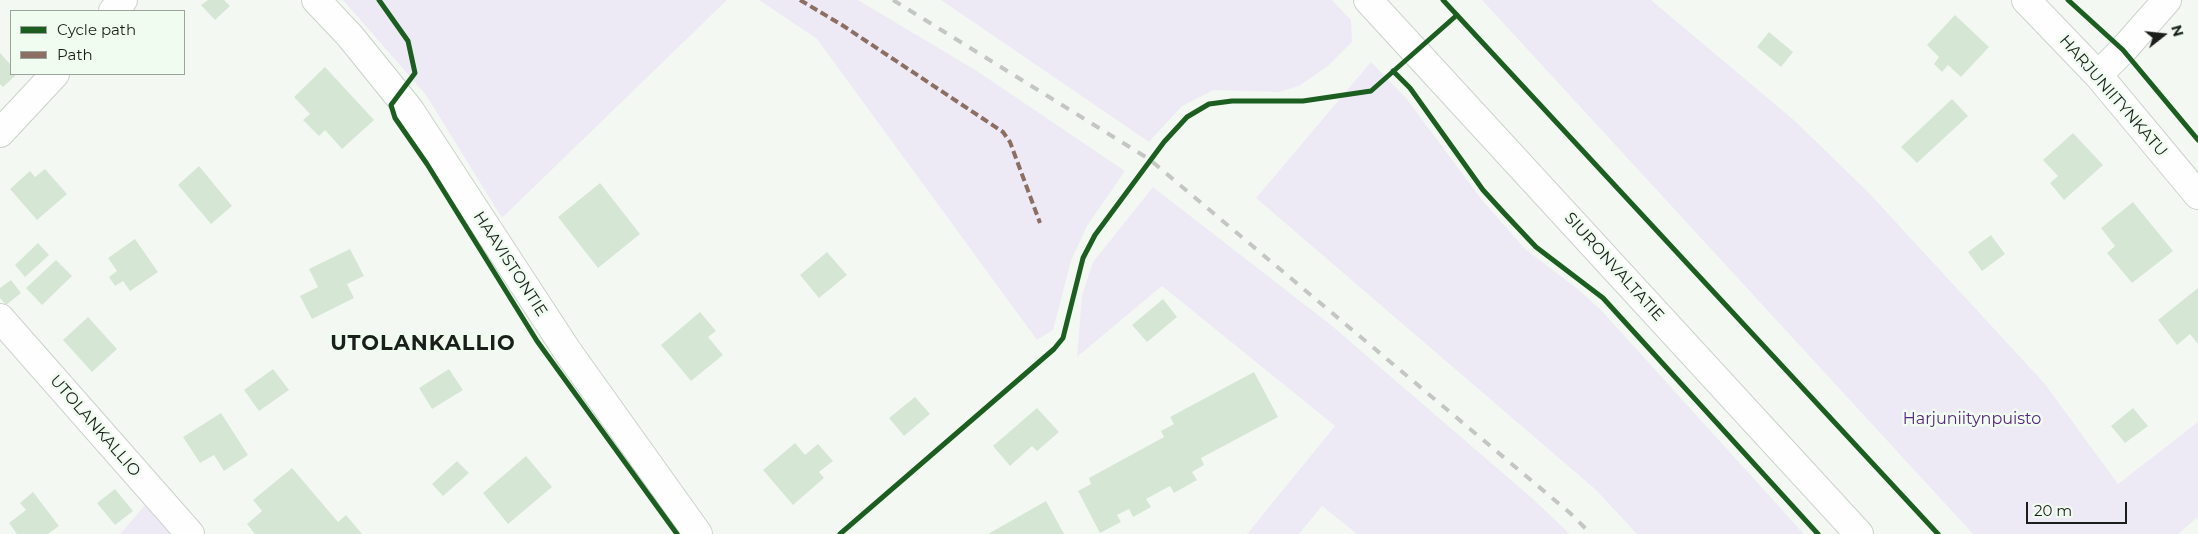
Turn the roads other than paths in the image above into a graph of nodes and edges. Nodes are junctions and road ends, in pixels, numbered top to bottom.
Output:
1 (123, 0) edge
2 (316, 0) edge
3 (1368, 0) edge
4 (2026, 0) edge
5 (2167, 0) edge
6 (114, 10) edge
7 (54, 75) edge
8 (2098, 75) junction
9 (0, 133) edge
10 (2198, 195) edge
11 (0, 318) edge
12 (190, 534) edge
13 (698, 534) edge
14 (1859, 534) edge

1 - 6 street
2 - 13 street, HAAVISTONTIE
3 - 14 street, SIURONVALTATIE
4 - 8 street, HARJUNIITYNKATU
5 - 8 street
7 - 9 street
8 - 10 street, HARJUNIITYNKATU
11 - 12 street, UTOLANKALLIO

